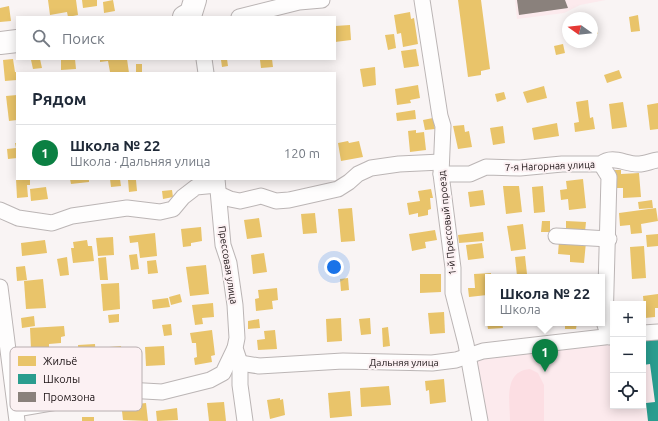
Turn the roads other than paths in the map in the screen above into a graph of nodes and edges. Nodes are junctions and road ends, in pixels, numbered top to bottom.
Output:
1 (322, 0) edge
2 (422, 0) edge
3 (243, 16) edge
4 (16, 41) edge
5 (0, 43) edge
6 (204, 60) edge
7 (206, 72) edge
8 (658, 160) edge
9 (601, 164) junction
10 (441, 168) junction
11 (218, 186) edge
12 (0, 210) edge
13 (556, 236) dead end
14 (609, 239) junction
15 (0, 287) edge
16 (658, 332) edge
17 (646, 333) edge
18 (610, 334) edge
19 (610, 336) edge
20 (235, 348) junction
21 (468, 356) junction
22 (10, 362) edge
23 (240, 363) junction
24 (142, 391) edge
25 (35, 411) edge
26 (17, 415) edge
27 (245, 421) edge
28 (480, 421) edge

1 - 3 street
2 - 10 street, 1-й Прессовый проезд
4 - 5 street
6 - 7 street
8 - 9 street, 7-я Нагорная улица
9 - 10 street, 7-я Нагорная улица
9 - 14 street
10 - 11 street, 7-я Нагорная улица
10 - 21 street, 1-й Прессовый проезд
11 - 12 street, 7-я Нагорная улица
11 - 20 street, Прессовая улица
13 - 14 street
14 - 18 street
15 - 22 street
16 - 17 street
19 - 21 street, Дальняя улица
20 - 23 street, Прессовая улица
20 - 24 street
21 - 23 street, Дальняя улица
21 - 28 street, 1-й Прессовый проезд
23 - 27 street, Прессовая улица
25 - 26 street

